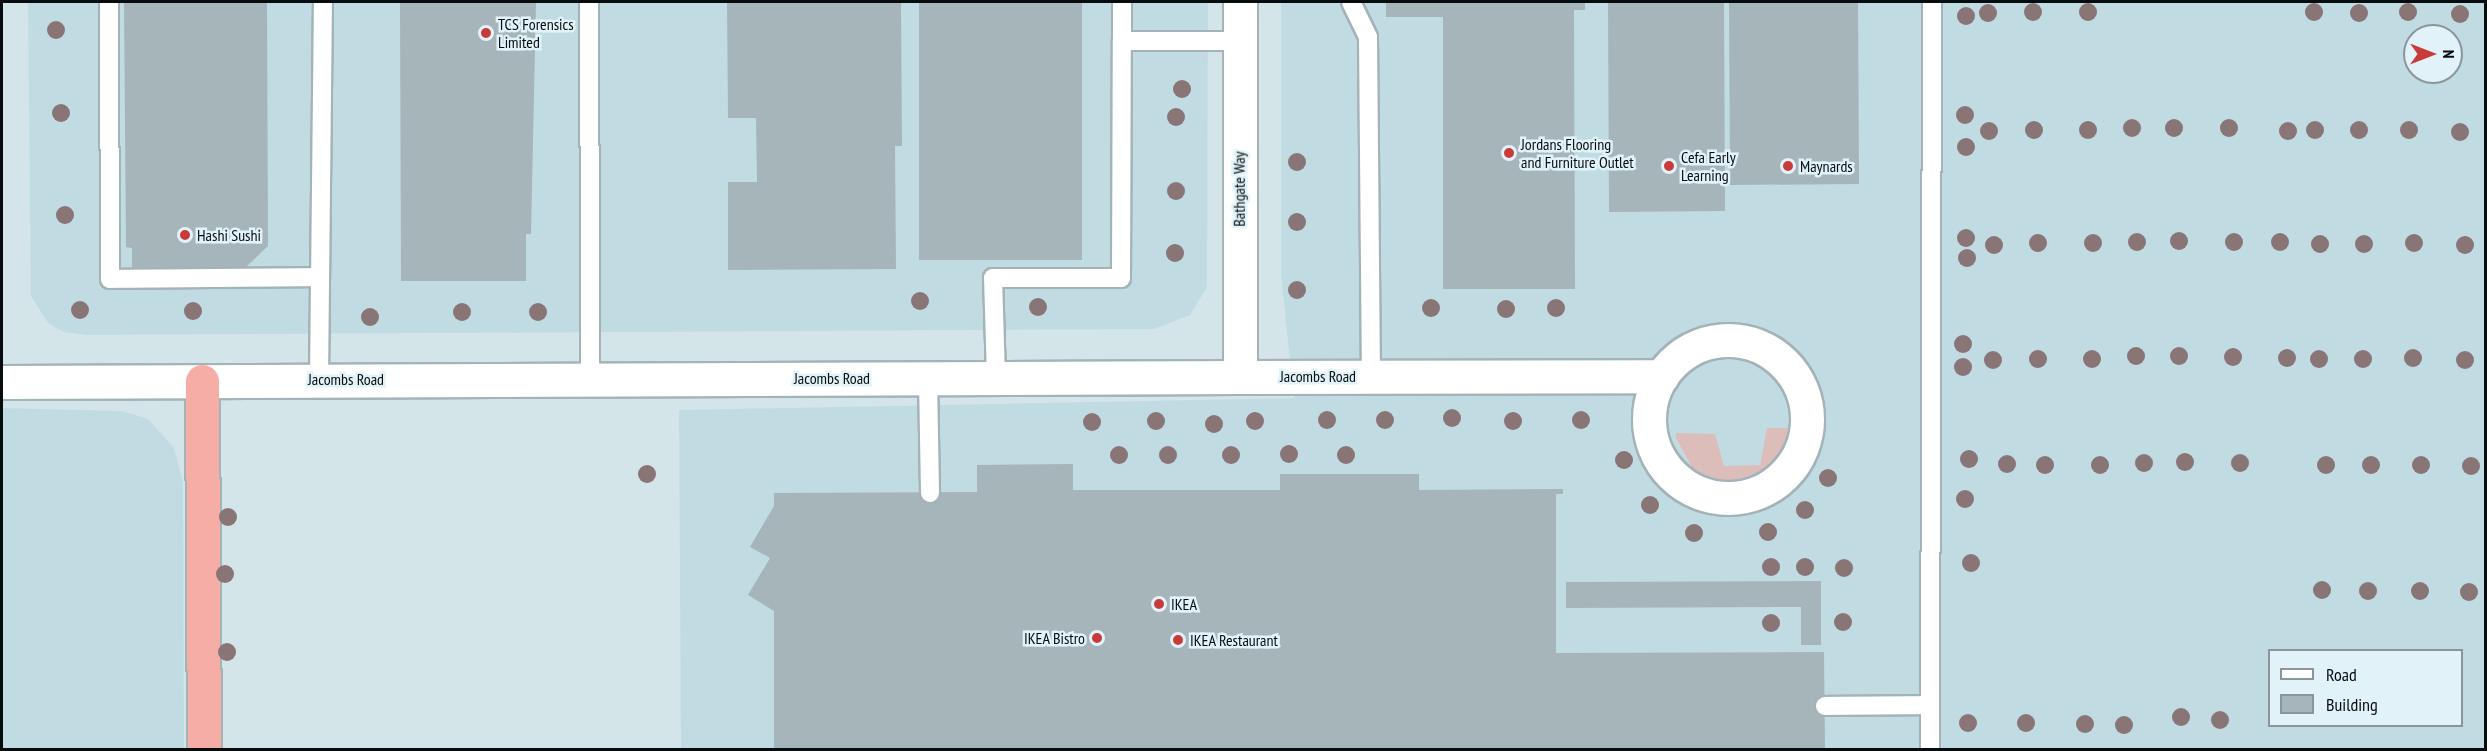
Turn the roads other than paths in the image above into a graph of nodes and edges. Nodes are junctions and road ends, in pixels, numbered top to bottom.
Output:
1 (109, 2) edge
2 (323, 2) edge
3 (589, 2) edge
4 (1122, 2) edge
5 (1240, 2) edge
6 (1351, 2) edge
7 (1932, 2) edge
8 (1122, 41) junction
9 (1240, 41) junction
10 (320, 277) junction
11 (1371, 376) junction
12 (1662, 376) junction
13 (1240, 377) junction
14 (590, 378) junction
15 (928, 378) junction
16 (996, 378) junction
17 (319, 379) junction
18 (202, 381) junction
19 (2, 382) edge
20 (930, 493) dead end
21 (1930, 705) junction
22 (1825, 706) dead end
23 (204, 750) edge
24 (1930, 750) edge

1 - 10 lane
2 - 10 lane
3 - 14 lane
4 - 8 lane
5 - 9 street, Bathgate Way
6 - 11 lane
7 - 21 lane
8 - 9 lane
8 - 16 lane
9 - 13 street, Bathgate Way
10 - 17 lane
11 - 12 street, Jacombs Road
11 - 13 street, Jacombs Road
12 - 12 street
13 - 16 street, Jacombs Road
14 - 15 street, Jacombs Road
14 - 17 street, Jacombs Road
15 - 16 street, Jacombs Road
15 - 20 lane
17 - 18 street, Jacombs Road
18 - 19 street, Jacombs Road
18 - 23 highway
21 - 22 lane
21 - 24 lane

